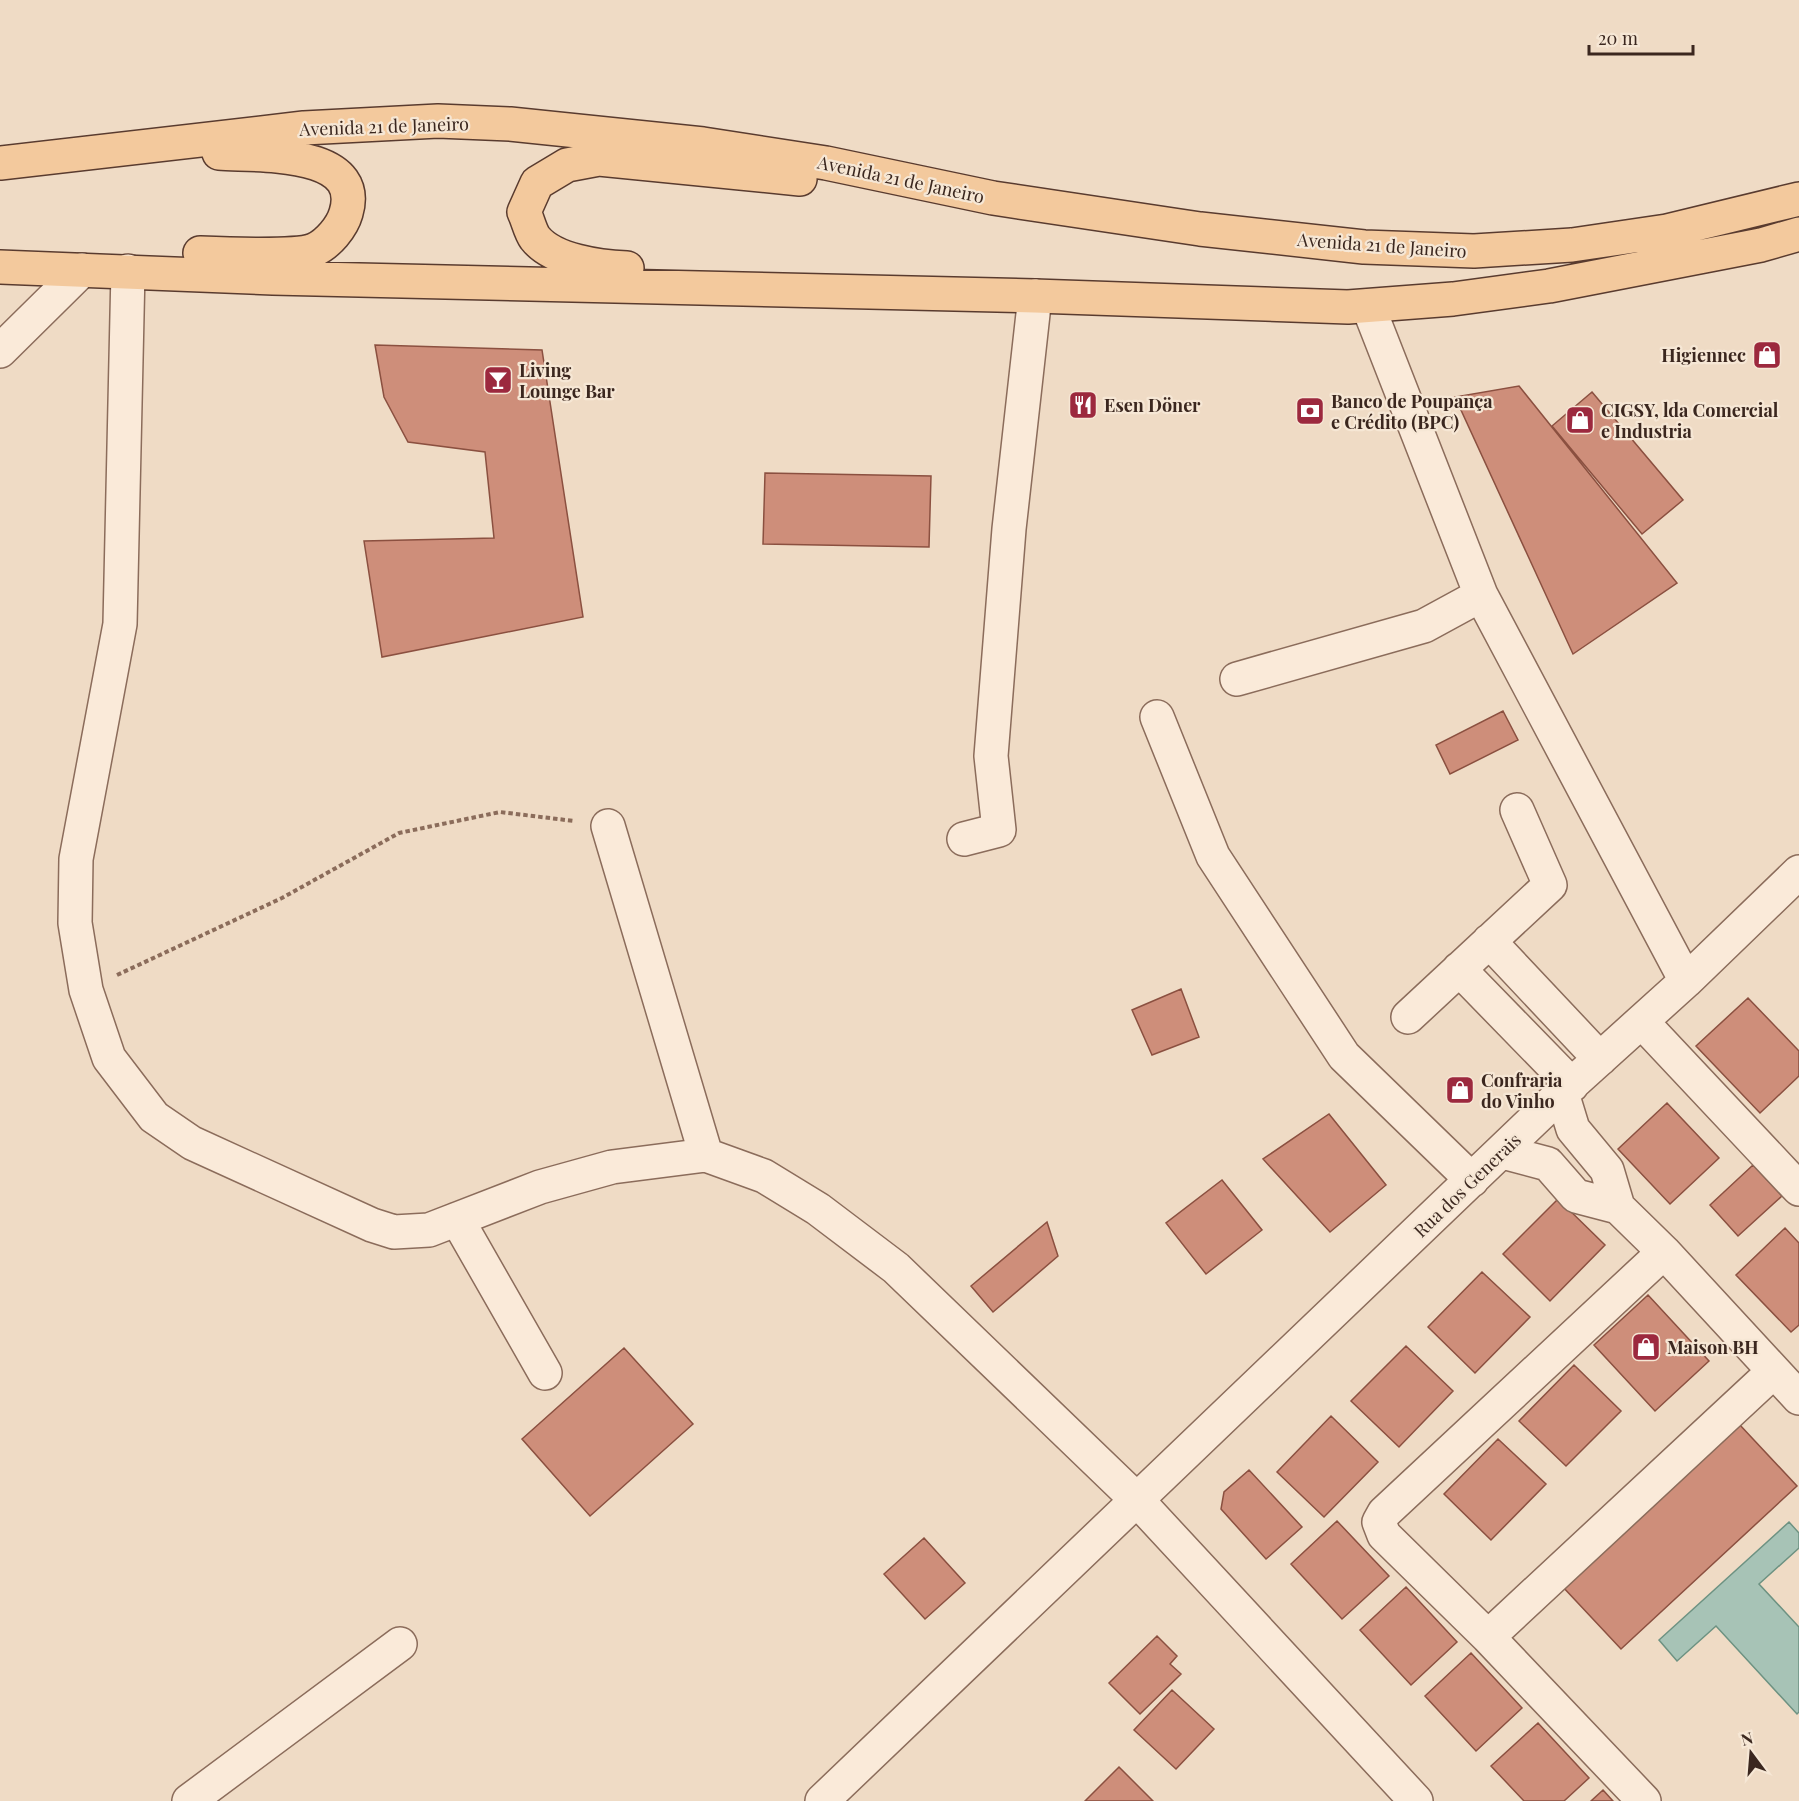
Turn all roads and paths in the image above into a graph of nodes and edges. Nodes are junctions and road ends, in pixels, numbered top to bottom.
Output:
1 (0, 163) edge
2 (0, 172) edge
3 (993, 198) junction
4 (1799, 199) edge
5 (1799, 234) edge
6 (0, 251) edge
7 (0, 267) edge
8 (82, 270) junction
9 (128, 271) junction
10 (989, 295) junction
11 (1035, 296) junction
12 (1368, 306) junction
13 (0, 351) edge
14 (1481, 595) junction
15 (1237, 679) dead end
16 (1157, 717) dead end
17 (1517, 810) dead end
18 (608, 826) joint
19 (964, 839) dead end
20 (1799, 872) edge
21 (1489, 941) junction
22 (1459, 969) junction
23 (1686, 981) junction
24 (86, 990) junction
25 (1408, 1017) dead end
26 (1642, 1022) junction
27 (1600, 1059) junction
28 (1567, 1089) junction
29 (1503, 1152) junction
30 (706, 1155) junction
31 (1607, 1170) junction
32 (1472, 1180) junction
33 (1799, 1189) edge
34 (1582, 1198) junction
35 (1618, 1207) junction
36 (457, 1219) junction
37 (1664, 1252) junction
38 (1774, 1371) junction
39 (545, 1373) dead end
40 (1799, 1398) edge
41 (1138, 1501) junction
42 (1488, 1637) junction
43 (400, 1644) dead end
44 (189, 1801) edge
45 (822, 1801) edge
46 (1416, 1801) edge
47 (1644, 1801) edge

1 - 3 main road, Avenida 21 de Janeiro
2 - 6 main road
3 - 4 main road, Avenida 21 de Janeiro
3 - 10 main road
5 - 12 main road
7 - 8 main road
8 - 9 main road
8 - 13 street
9 - 10 main road
9 - 24 street
10 - 11 main road
11 - 12 main road
11 - 19 street
12 - 14 street
14 - 15 street
14 - 23 street
16 - 32 street
17 - 21 street
18 - 24 path
18 - 30 street
20 - 23 street, Rua dos Generais
21 - 22 street
21 - 27 street
22 - 25 street
22 - 28 street
23 - 26 street, Rua dos Generais
24 - 36 street
26 - 27 street, Rua dos Generais
26 - 33 street
27 - 28 street, Rua dos Generais
28 - 29 street, Rua dos Generais
28 - 31 street
29 - 32 street, Rua dos Generais
29 - 34 street
30 - 36 street
30 - 41 street
31 - 34 street
31 - 35 street
32 - 41 street, Rua dos Generais
34 - 35 street
35 - 37 street
36 - 39 street
37 - 38 street
37 - 42 street
38 - 40 street
38 - 42 street
41 - 45 street, Rua dos Generais
41 - 46 street
42 - 47 street
43 - 44 street

